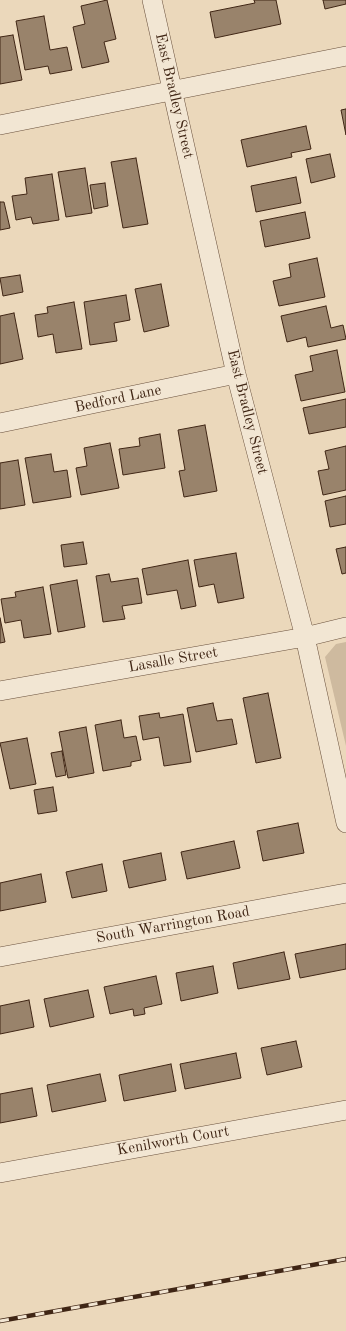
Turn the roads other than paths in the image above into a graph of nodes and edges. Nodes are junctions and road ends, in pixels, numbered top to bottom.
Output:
1 (152, 0) edge
2 (346, 56) edge
3 (173, 91) junction
4 (0, 125) edge
5 (236, 374) junction
6 (0, 423) edge
7 (346, 627) edge
8 (305, 637) junction
9 (0, 691) edge
10 (346, 823) edge
11 (346, 893) edge
12 (0, 957) edge
13 (346, 1110) edge
14 (0, 1173) edge

1 - 3 street, East Bradley Street
2 - 3 street
3 - 4 street
3 - 5 street, East Bradley Street
5 - 6 street, Bedford Lane
5 - 8 street, East Bradley Street
7 - 8 street, Lasalle Street
8 - 9 street, Lasalle Street
8 - 10 street, East Bradley Street
11 - 12 street, South Warrington Road
13 - 14 street, Kenilworth Court

